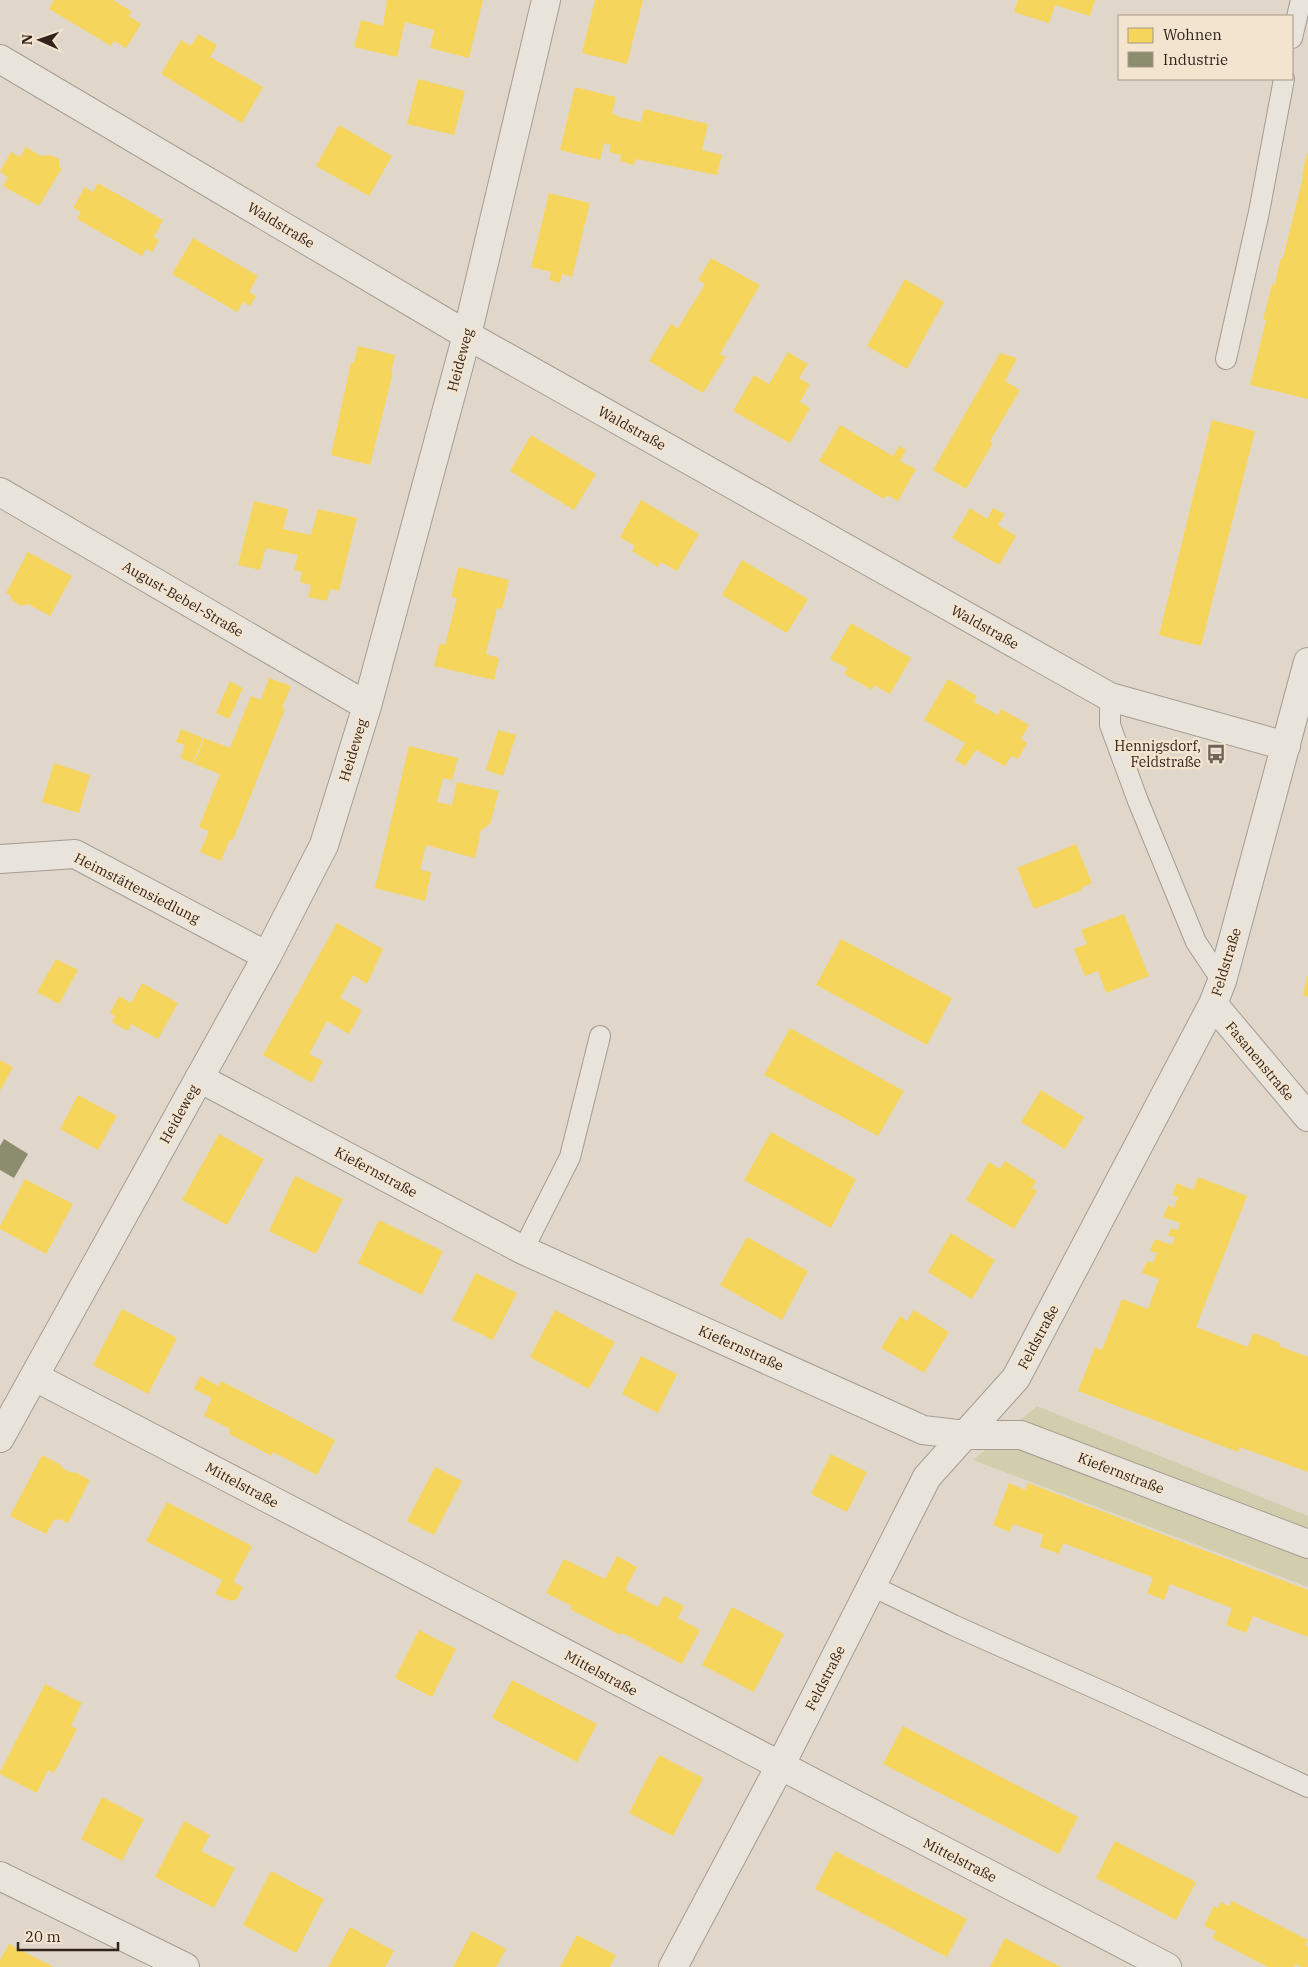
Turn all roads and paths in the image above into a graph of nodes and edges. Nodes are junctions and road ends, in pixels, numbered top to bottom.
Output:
1 (546, 0) edge
2 (1301, 0) edge
3 (1293, 34) edge
4 (0, 59) edge
5 (1284, 80) edge
6 (467, 335) junction
7 (1226, 359) dead end
8 (0, 492) edge
9 (1308, 662) edge
10 (1110, 697) junction
11 (367, 706) junction
12 (1286, 746) junction
13 (0, 859) edge
14 (267, 956) junction
15 (1217, 993) junction
16 (600, 1036) dead end
17 (199, 1078) junction
18 (1308, 1117) edge
19 (523, 1250) junction
20 (35, 1377) junction
21 (965, 1435) junction
22 (0, 1437) edge
23 (1308, 1544) edge
24 (872, 1586) junction
25 (780, 1766) junction
26 (1308, 1787) edge
27 (0, 1876) edge
28 (185, 1967) edge
29 (673, 1967) edge
30 (1167, 1967) edge

1 - 6 street, Heideweg
2 - 3 lane
4 - 6 street, Waldstraße
5 - 7 lane
6 - 10 street, Waldstraße
6 - 11 street, Heideweg
8 - 11 street, August-Bebel-Straße
9 - 12 street, Feldstraße
10 - 12 street, Waldstraße
10 - 15 lane
11 - 14 street, Heideweg
12 - 15 street, Feldstraße
13 - 14 street, Heimstättensiedlung
14 - 17 street, Heideweg
15 - 18 street, Fasanenstraße
15 - 21 street, Feldstraße
16 - 19 lane
17 - 19 street, Kiefernstraße
17 - 20 street, Heideweg
19 - 21 street, Kiefernstraße
20 - 22 street, Heideweg
20 - 25 street, Mittelstraße
21 - 23 street, Kiefernstraße
21 - 24 street, Feldstraße
24 - 25 street, Feldstraße
24 - 26 lane
25 - 29 street, Feldstraße
25 - 30 street, Mittelstraße
27 - 28 street

